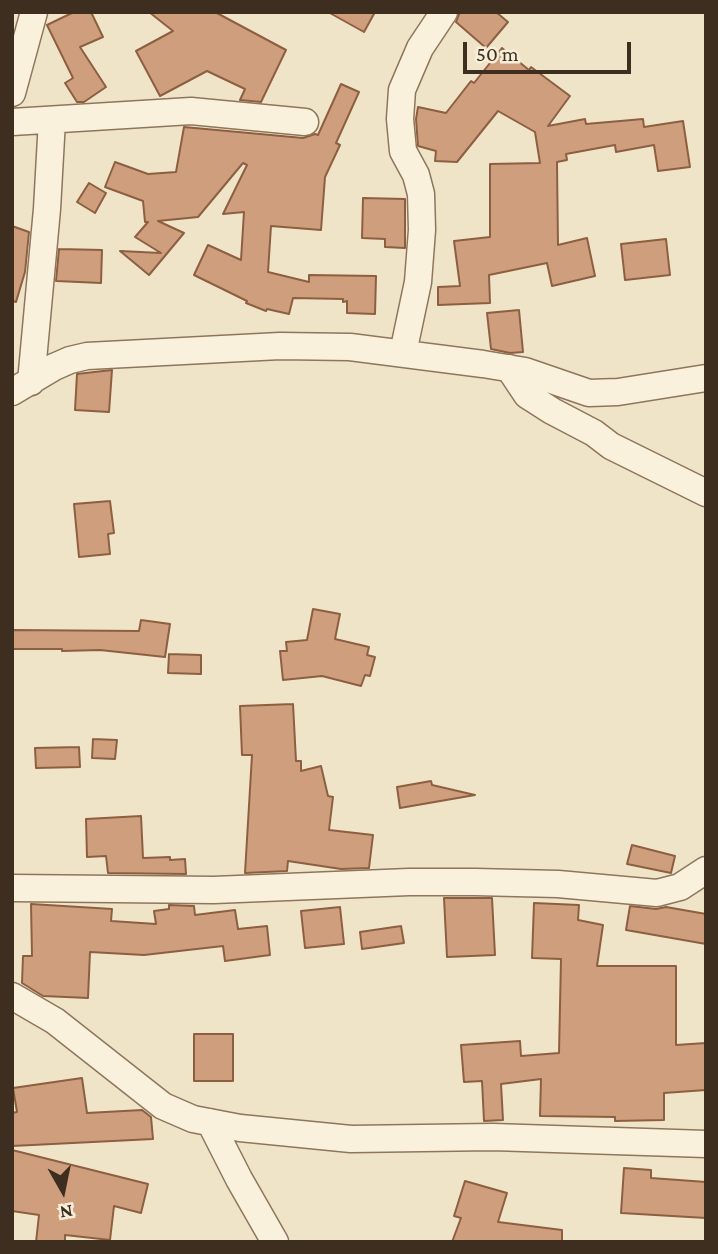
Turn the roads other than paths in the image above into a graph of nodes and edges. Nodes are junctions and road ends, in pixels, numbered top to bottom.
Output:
1 (34, 12) edge
2 (444, 12) edge
3 (12, 93) edge
4 (52, 120) junction
5 (12, 122) edge
6 (305, 122) dead end
7 (403, 354) junction
8 (509, 368) junction
9 (706, 379) edge
10 (22, 387) edge
11 (706, 493) edge
12 (706, 870) edge
13 (12, 888) edge
14 (12, 996) edge
15 (210, 1122) junction
16 (706, 1144) edge
17 (275, 1242) edge

1 - 3 street
2 - 7 street
4 - 5 street
4 - 6 street
4 - 10 street
7 - 8 street
7 - 10 street
8 - 9 street
8 - 11 street
12 - 13 street
14 - 15 street
15 - 16 street
15 - 17 street

